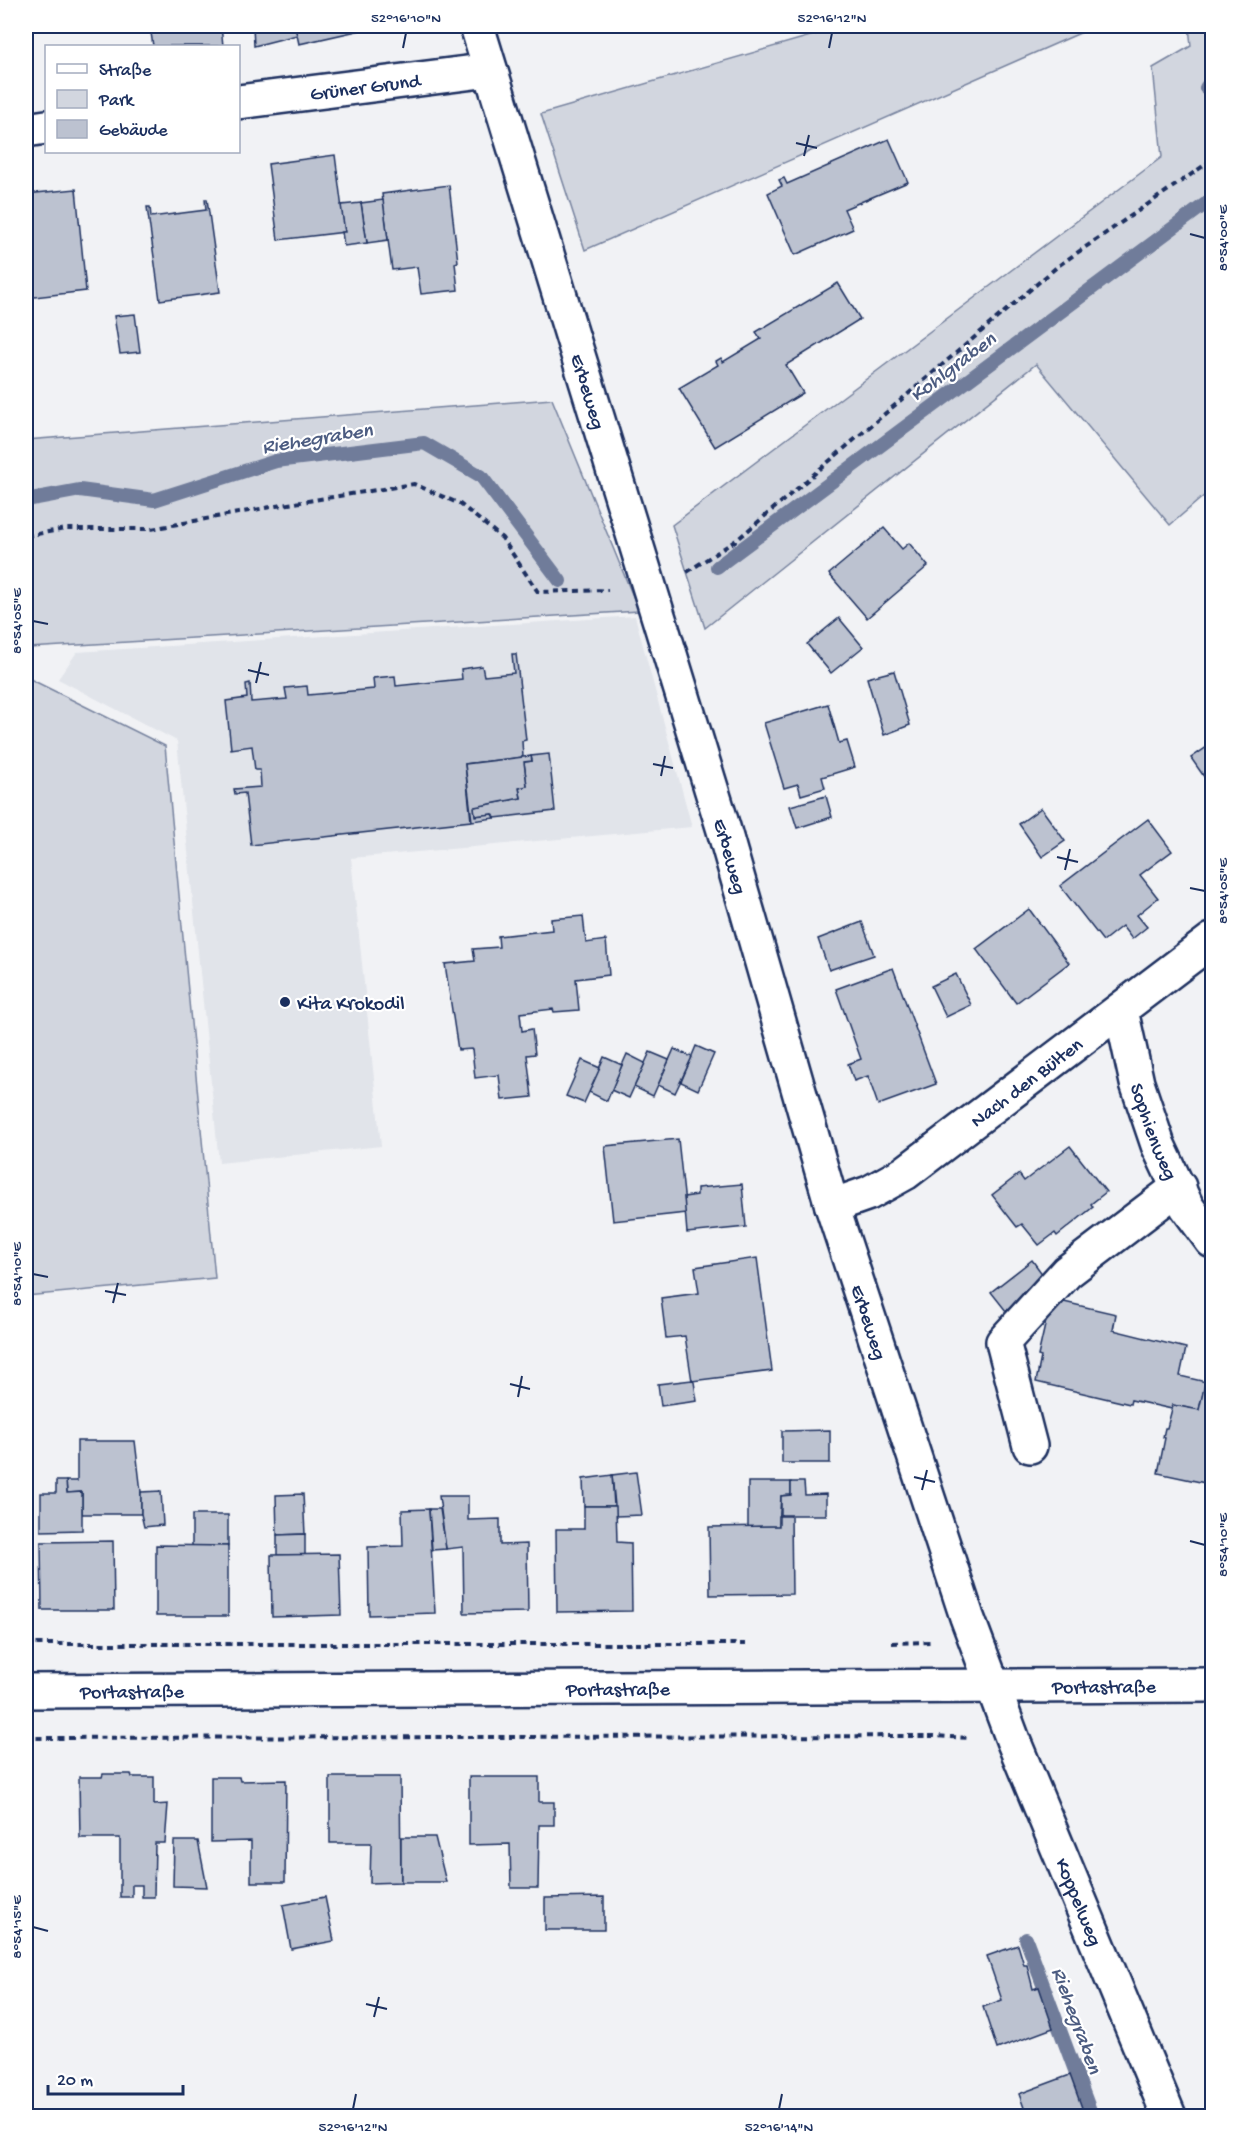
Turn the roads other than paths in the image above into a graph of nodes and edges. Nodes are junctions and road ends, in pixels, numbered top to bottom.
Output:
1 (477, 26) edge
2 (489, 70) junction
3 (240, 102) edge
4 (45, 127) edge
5 (26, 130) edge
6 (1212, 940) edge
7 (1121, 1010) junction
8 (1179, 1187) junction
9 (832, 1206) junction
10 (1212, 1241) edge
11 (1030, 1446) dead end
12 (1212, 1685) edge
13 (994, 1686) junction
14 (26, 1691) edge
15 (1169, 2116) edge

1 - 2 street, Erbeweg
2 - 3 street, Grüner Grund
2 - 9 street, Erbeweg
4 - 5 street
6 - 7 street, Nach den Bülten
7 - 8 street, Sophienweg
7 - 9 street, Nach den Bülten
8 - 10 street, Sophienweg
8 - 11 street
9 - 13 street, Erbeweg
12 - 13 street, Portastraße
13 - 14 street, Portastraße
13 - 15 street, Koppelweg

